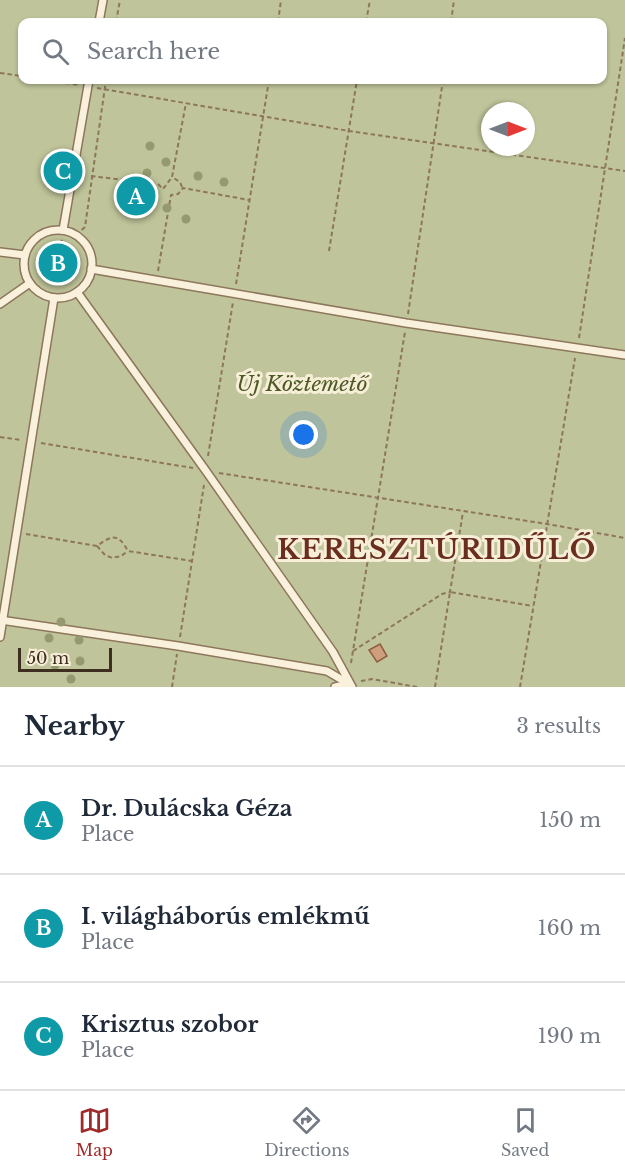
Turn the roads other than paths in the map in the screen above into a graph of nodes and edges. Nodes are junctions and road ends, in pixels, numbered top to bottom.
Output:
1 (103, 0) edge
2 (100, 18) edge
3 (88, 84) edge
4 (63, 230) junction
5 (0, 252) edge
6 (25, 255) junction
7 (91, 269) junction
8 (30, 283) junction
9 (77, 292) junction
10 (54, 298) junction
11 (0, 304) edge
12 (625, 355) edge
13 (2, 621) edge
14 (0, 637) edge
15 (350, 685) edge
16 (335, 687) edge

1 - 2 lane
3 - 4 lane
4 - 6 lane
4 - 7 lane
5 - 6 lane
6 - 8 lane
7 - 9 lane
7 - 12 lane
8 - 10 lane
8 - 11 lane
9 - 10 lane
9 - 15 lane
10 - 13 lane
13 - 14 lane
13 - 15 lane
15 - 16 lane

